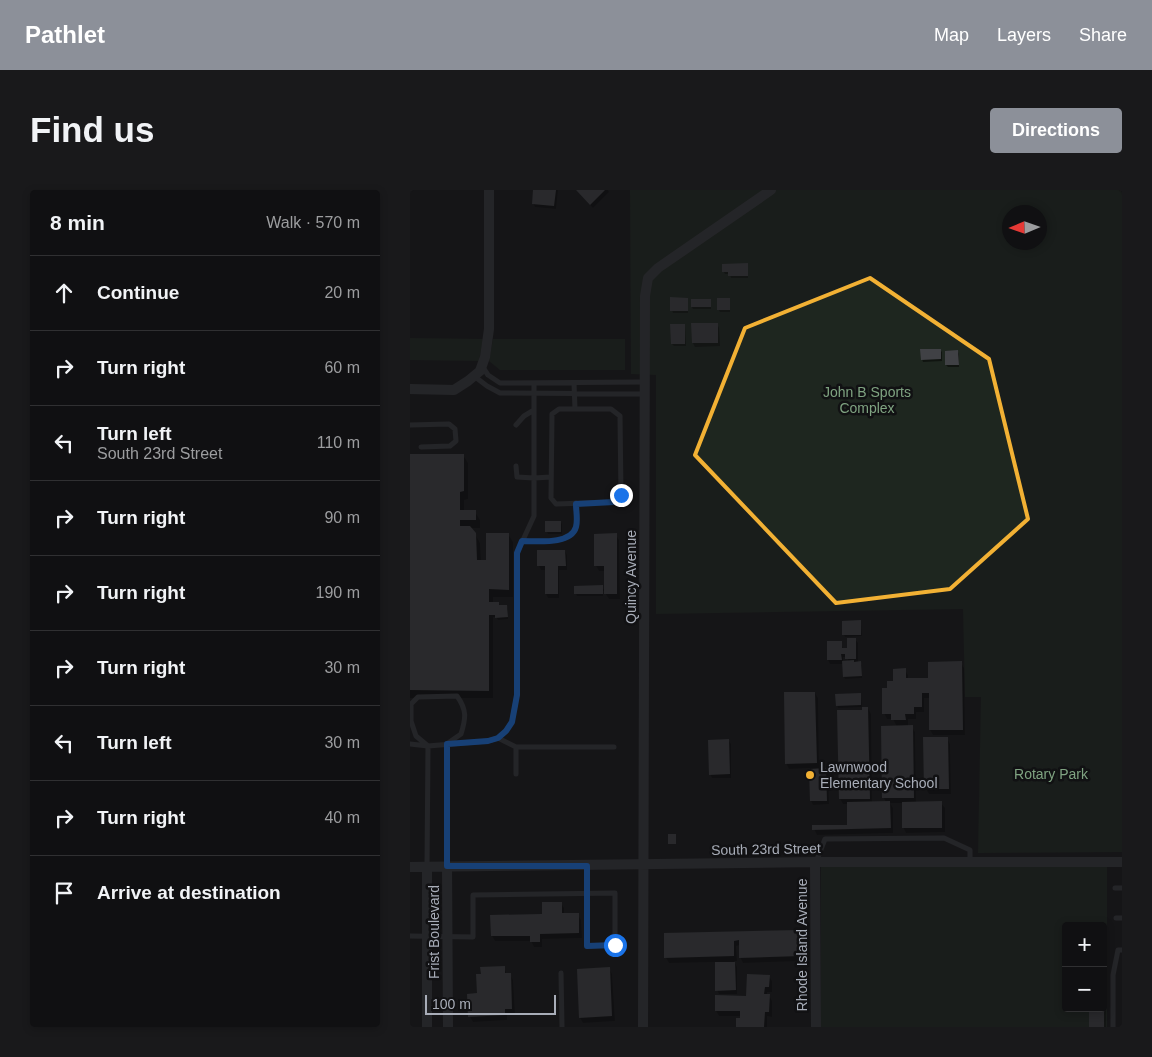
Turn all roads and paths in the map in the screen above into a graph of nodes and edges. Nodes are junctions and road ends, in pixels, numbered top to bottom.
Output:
1 (489, 190) edge
2 (772, 190) edge
3 (482, 366) junction
4 (474, 376) junction
5 (645, 382) junction
6 (534, 383) junction
7 (574, 383) junction
8 (410, 389) edge
9 (534, 393) junction
10 (574, 393) junction
11 (645, 394) junction
12 (574, 409) junction
13 (534, 410) junction
14 (410, 425) edge
15 (516, 425) dead end
16 (421, 447) dead end
17 (516, 466) dead end
18 (551, 477) junction
19 (534, 478) junction
20 (576, 504) junction
21 (522, 541) junction
22 (498, 738) junction
23 (410, 744) edge
24 (447, 744) junction
25 (428, 746) junction
26 (516, 747) junction
27 (614, 747) dead end
28 (516, 774) dead end
29 (815, 862) junction
30 (970, 862) junction
31 (1122, 862) edge
32 (644, 865) junction
33 (447, 866) junction
34 (587, 866) junction
35 (410, 867) edge
36 (427, 867) junction
37 (1115, 888) dead end
38 (1122, 888) edge
39 (588, 894) junction
40 (410, 936) edge
41 (427, 936) junction
42 (448, 936) junction
43 (1122, 950) edge
44 (561, 973) dead end
45 (427, 1027) edge
46 (448, 1027) edge
47 (562, 1027) edge
48 (643, 1027) edge
49 (816, 1027) edge
50 (1113, 1027) edge

1 - 3 street
2 - 5 street, Quincy Avenue
3 - 4 street
3 - 6 lane
4 - 8 street
4 - 9 lane
5 - 7 lane
5 - 11 street, Quincy Avenue
6 - 7 lane
6 - 9 lane
7 - 10 lane
9 - 10 lane
9 - 13 lane
10 - 11 lane
10 - 12 lane
11 - 32 street, Quincy Avenue
12 - 18 lane
12 - 20 lane
13 - 15 lane
13 - 19 lane
14 - 16 lane
17 - 19 lane
18 - 19 lane
18 - 20 lane
19 - 21 lane
20 - 21 lane
21 - 22 lane
22 - 24 lane
22 - 26 lane
23 - 25 lane
24 - 25 lane
24 - 25 lane
24 - 33 lane
25 - 36 lane
26 - 27 lane
26 - 28 lane
29 - 30 street, South 23rd Street
29 - 30 lane
29 - 32 street, South 23rd Street
29 - 49 street, Rhode Island Avenue
30 - 31 street, South 23rd Street
32 - 34 street, South 23rd Street
32 - 48 street, Quincy Avenue
33 - 34 street, South 23rd Street
33 - 36 street, South 23rd Street
33 - 42 street, Frist Boulevard
34 - 39 lane
35 - 36 street, South 23rd Street
36 - 41 street, Frist Boulevard
37 - 38 lane
39 - 39 lane
39 - 42 lane
40 - 41 lane
41 - 42 lane
41 - 45 street, Frist Boulevard
42 - 46 street, Frist Boulevard
43 - 50 lane
44 - 47 lane

